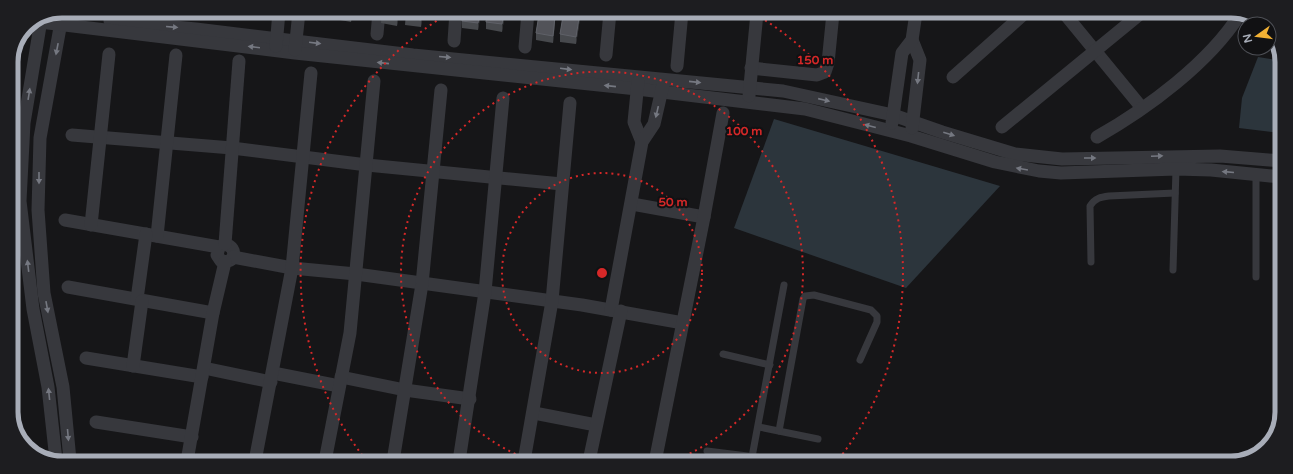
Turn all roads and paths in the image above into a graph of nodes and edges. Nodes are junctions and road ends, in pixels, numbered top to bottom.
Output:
1 (278, 18) edge
2 (298, 18) edge
3 (378, 18) edge
4 (456, 18) edge
5 (527, 18) edge
6 (609, 18) edge
7 (681, 18) edge
8 (756, 18) edge
9 (832, 18) edge
10 (915, 18) edge
11 (1019, 18) edge
12 (1068, 18) edge
13 (1135, 18) edge
14 (1237, 18) edge
15 (53, 19) edge
16 (53, 19) edge
17 (57, 19) edge
18 (377, 34) dead end
19 (912, 40) junction
20 (454, 41) dead end
21 (276, 44) junction
22 (296, 47) junction
23 (524, 47) dead end
24 (1094, 50) junction
25 (109, 54) dead end
26 (176, 55) dead end
27 (606, 55) dead end
28 (239, 61) dead end
29 (527, 65) junction
30 (677, 66) dead end
31 (751, 68) junction
32 (311, 73) dead end
33 (953, 77) dead end
34 (526, 78) junction
35 (664, 79) junction
36 (374, 81) dead end
37 (637, 83) junction
38 (750, 88) junction
39 (441, 90) dead end
40 (662, 92) junction
41 (503, 98) dead end
42 (748, 102) junction
43 (570, 103) dead end
44 (1142, 108) junction
45 (723, 113) dead end
46 (893, 115) junction
47 (914, 121) junction
48 (1002, 127) dead end
49 (892, 132) junction
50 (72, 135) dead end
51 (911, 136) junction
52 (100, 137) junction
53 (1098, 137) dead end
54 (167, 142) junction
55 (642, 142) junction
56 (232, 148) junction
57 (303, 157) junction
58 (1275, 161) edge
59 (367, 165) junction
60 (1176, 169) junction
61 (433, 171) junction
62 (1256, 174) junction
63 (1275, 176) edge
64 (495, 177) junction
65 (562, 184) junction
66 (1175, 193) junction
67 (20, 201) junction
68 (38, 202) junction
69 (632, 204) junction
70 (704, 217) junction
71 (65, 220) dead end
72 (91, 225) junction
73 (152, 235) junction
74 (222, 246) junction
75 (229, 259) junction
76 (1091, 262) dead end
77 (292, 268) junction
78 (1173, 270) dead end
79 (356, 274) junction
80 (1256, 277) dead end
81 (422, 284) junction
82 (784, 285) dead end
83 (68, 287) dead end
84 (485, 292) junction
85 (140, 300) junction
86 (552, 301) junction
87 (616, 311) junction
88 (213, 313) junction
89 (683, 323) junction
90 (723, 354) dead end
91 (86, 358) dead end
92 (860, 360) dead end
93 (770, 365) junction
94 (133, 366) junction
95 (203, 372) junction
96 (272, 377) junction
97 (340, 382) junction
98 (404, 390) junction
99 (470, 399) junction
100 (534, 413) junction
101 (96, 422) dead end
102 (596, 425) junction
103 (759, 427) junction
104 (779, 431) junction
105 (192, 437) junction
106 (818, 439) dead end
107 (707, 451) dead end
108 (56, 456) edge
109 (70, 456) edge
110 (187, 456) edge
111 (257, 456) edge
112 (325, 456) edge
113 (394, 456) edge
114 (460, 456) edge
115 (525, 456) edge
116 (590, 456) edge
117 (656, 456) edge
118 (744, 456) edge
119 (752, 456) edge

1 - 21 street
2 - 22 street
3 - 18 street
4 - 20 street
5 - 23 street
6 - 27 street
7 - 30 street
8 - 31 street
9 - 31 street
10 - 19 street
11 - 33 street
12 - 24 street
13 - 24 street
14 - 44 street
67 -> 15 street
16 -> 68 street
17 - 21 street
19 - 46 street
19 -> 47 street
21 - 22 street
22 -> 29 street
34 -> 22 street
24 - 44 street
24 - 48 street
25 - 52 street
26 - 54 street
28 - 56 street
29 - 34 street
29 -> 37 street
31 - 38 street
32 - 57 street
37 -> 34 street
35 - 37 street
35 -> 38 street
35 - 40 street
36 - 59 street
37 - 40 street
37 - 55 street
38 - 42 street
38 -> 46 street
39 - 61 street
40 - 42 street
40 -> 55 street
41 - 64 street
49 -> 42 street
43 - 65 street
44 - 53 street
45 - 70 street
46 - 47 street
46 - 49 street
47 - 51 street
47 -> 58 street
49 - 51 street
50 - 52 street
60 -> 51 street
52 - 54 street
52 - 72 street
54 - 56 street
54 - 73 street
55 - 69 street
56 - 57 street
56 - 74 street
57 - 59 street
57 - 77 street
59 - 61 street
59 - 79 street
62 -> 60 street
60 - 66 lane
61 - 64 street
61 - 81 street
62 - 63 street
62 - 80 lane
64 - 65 street
64 - 84 street
65 - 86 street
66 - 76 lane
66 - 78 lane
67 - 68 street
108 -> 67 street
68 -> 109 street
69 - 70 street
69 - 87 street
70 - 89 street
71 - 72 street
72 - 73 street
73 - 74 street
73 - 85 street
74 - 75 street
75 - 77 street
75 - 88 street
77 - 79 street
77 - 96 street
79 - 81 street
79 - 97 street
81 - 84 street
81 - 98 street
82 - 93 lane
83 - 85 street
84 - 86 street
84 - 99 street
85 - 88 street
85 - 94 street
86 - 87 street
86 - 100 street
87 - 89 street
87 - 102 street
88 - 95 street
89 - 117 street
90 - 93 lane
91 - 94 street
92 - 104 lane
93 - 103 lane
94 - 95 street
95 - 96 street
95 - 105 street
96 - 97 street
96 - 111 street
97 - 98 street
97 - 112 street
98 - 99 street
98 - 113 street
99 - 114 street
100 - 102 street
100 - 115 street
101 - 105 street
102 - 116 street
103 - 104 lane
103 - 119 lane
104 - 106 lane
105 - 110 street
107 - 118 lane

